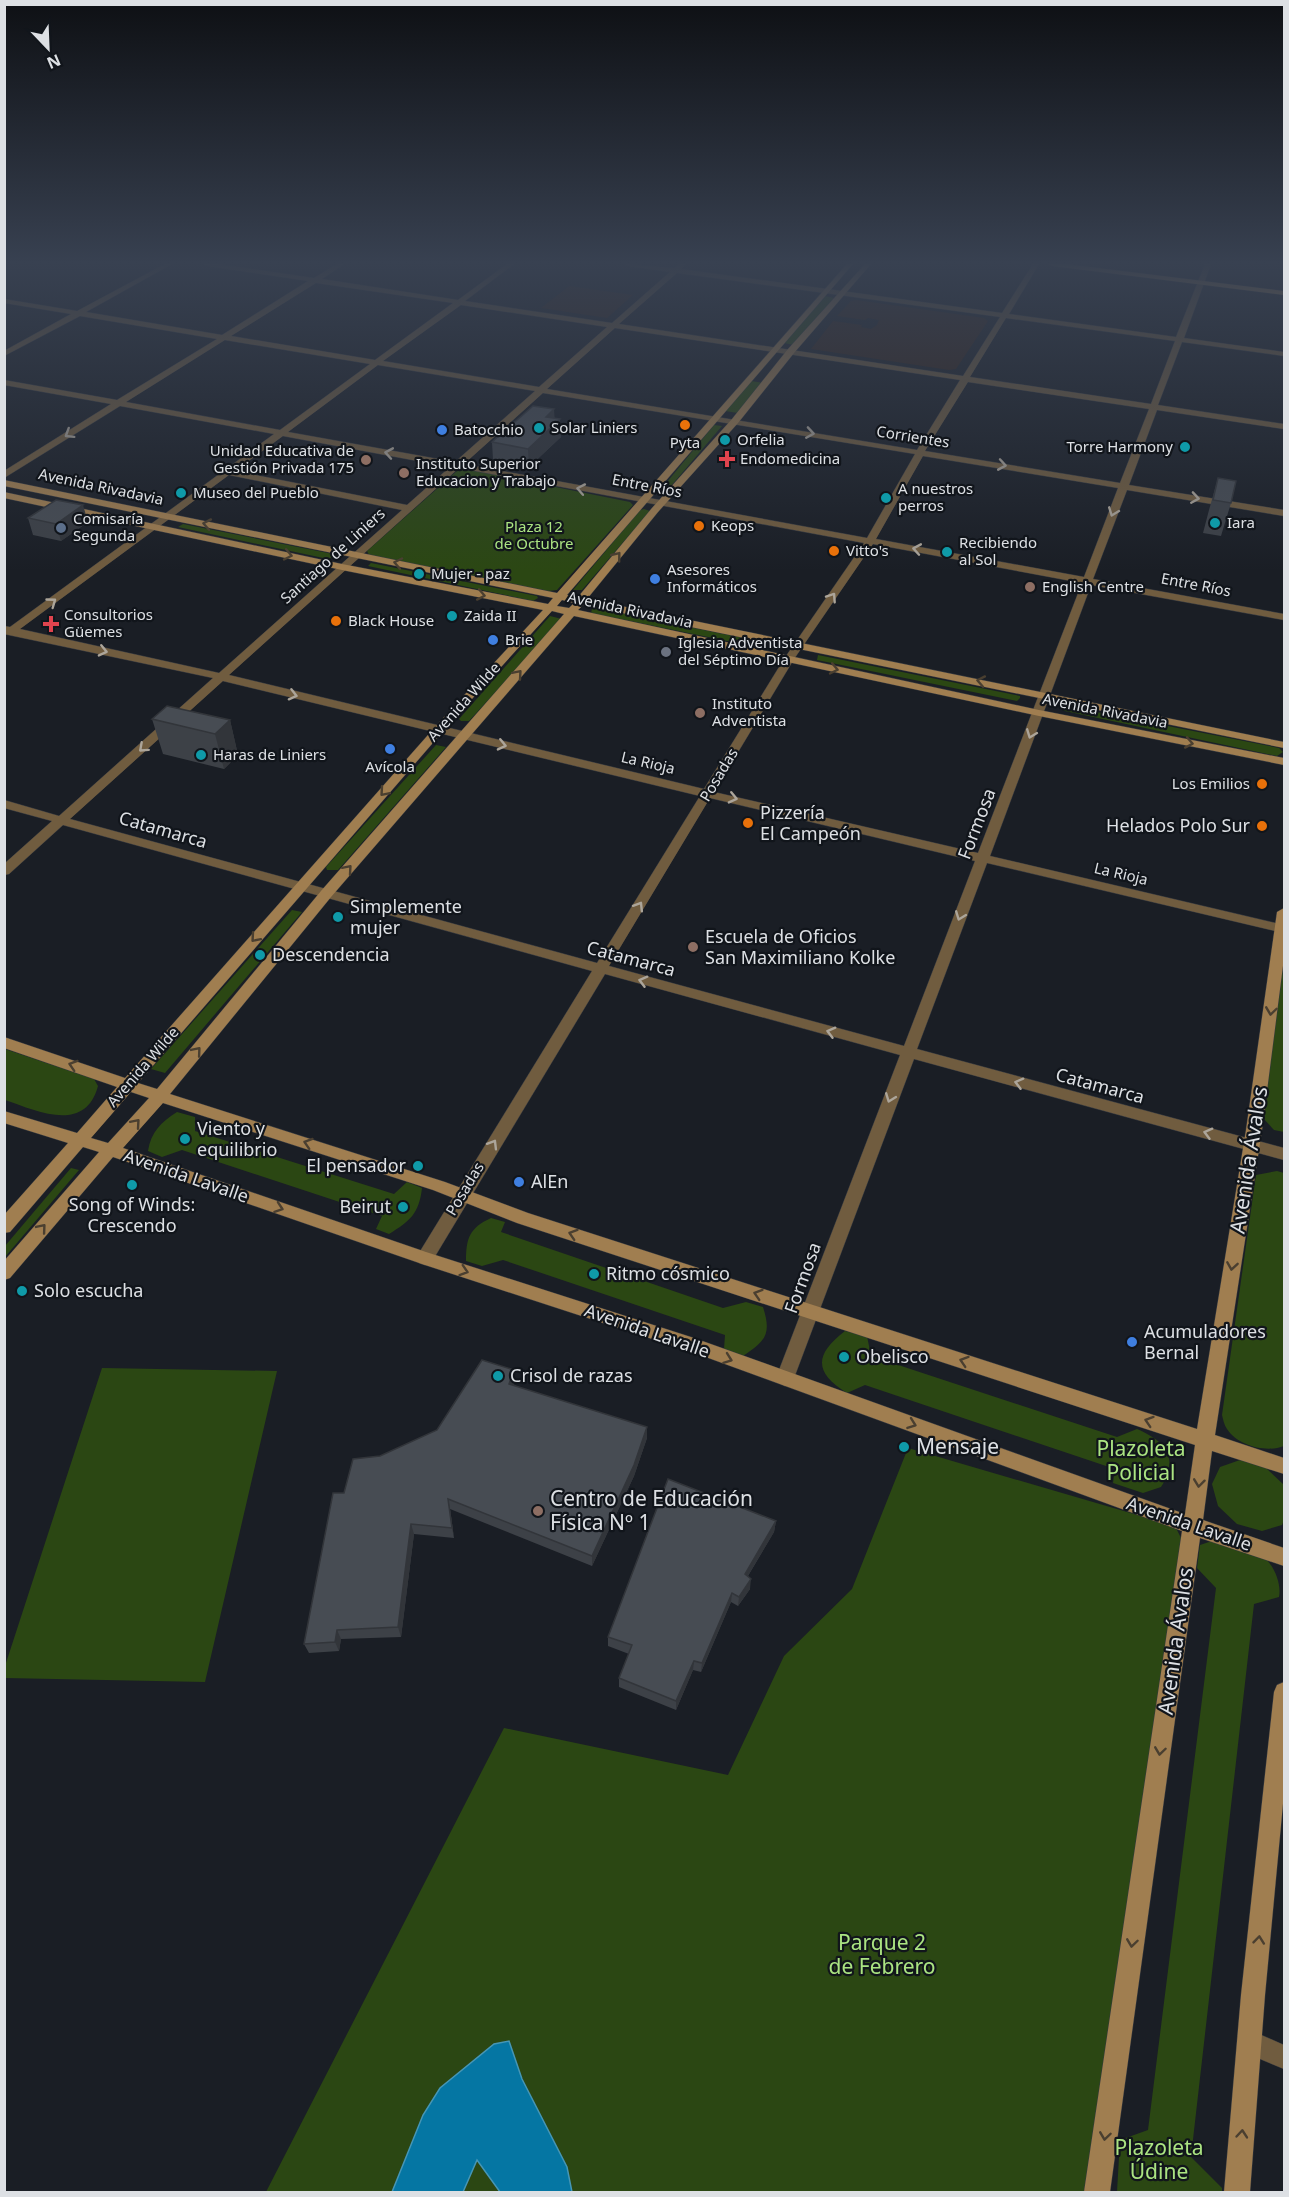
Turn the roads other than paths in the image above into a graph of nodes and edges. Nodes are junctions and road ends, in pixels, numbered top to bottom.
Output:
1 (177, 367) edge
2 (373, 367) edge
3 (406, 367) edge
4 (567, 367) edge
5 (759, 367) edge
6 (779, 367) edge
7 (889, 367) edge
8 (974, 367) edge
9 (1169, 367) edge
10 (967, 379) junction
11 (4, 382) edge
12 (541, 389) junction
13 (118, 404) junction
14 (1154, 407) junction
15 (714, 418) junction
16 (735, 421) junction
17 (1284, 427) edge
18 (280, 434) junction
19 (921, 451) junction
20 (456, 465) junction
21 (227, 472) junction
22 (4, 475) edge
23 (4, 483) edge
24 (1122, 486) junction
25 (4, 495) edge
26 (86, 499) junction
27 (642, 501) junction
28 (660, 504) junction
29 (408, 508) junction
30 (72, 509) junction
31 (1284, 513) edge
32 (170, 516) junction
33 (157, 526) junction
34 (870, 541) junction
35 (357, 555) junction
36 (342, 567) junction
37 (1087, 580) junction
38 (558, 597) junction
39 (580, 602) junction
40 (550, 608) junction
41 (571, 612) junction
42 (1284, 617) edge
43 (7, 632) edge
44 (799, 646) junction
45 (789, 659) junction
46 (222, 677) junction
47 (1046, 694) junction
48 (1039, 713) junction
49 (438, 730) junction
50 (464, 737) junction
51 (1284, 745) edge
52 (1284, 762) edge
53 (709, 792) junction
54 (4, 804) edge
55 (61, 820) junction
56 (983, 857) junction
57 (4, 872) edge
58 (300, 887) junction
59 (326, 894) junction
60 (1284, 912) edge
61 (1283, 928) edge
62 (600, 969) junction
63 (4, 1042) edge
64 (907, 1053) junction
65 (128, 1084) junction
66 (160, 1096) junction
67 (4, 1117) edge
68 (80, 1141) junction
69 (1251, 1145) junction
70 (112, 1150) junction
71 (1284, 1154) edge
72 (463, 1194) junction
73 (4, 1227) edge
74 (425, 1258) junction
75 (4, 1273) edge
76 (810, 1310) junction
77 (785, 1378) junction
78 (1204, 1439) junction
79 (1284, 1466) edge
80 (1193, 1526) junction
81 (1284, 1557) edge
82 (1284, 1692) edge
83 (1250, 2042) junction
84 (1284, 2057) edge
85 (1096, 2193) edge
86 (1237, 2193) edge

1 - 13 street
2 - 18 street
3 - 12 street, Corrientes
4 - 12 street, Santiago de Liniers
5 - 15 main road, Avenida Wilde
6 - 16 main road, Avenida Wilde
7 - 10 street
8 - 10 street, Posadas
9 - 14 street, Formosa
10 - 14 street
10 - 19 street, Posadas
11 - 13 street, Entre Ríos
12 - 15 street, Corrientes
12 - 20 street, Santiago de Liniers
13 - 18 street, Entre Ríos
13 -> 22 street
14 - 17 street
14 - 24 street, Formosa
15 - 16 street, Corrientes
15 - 27 main road, Avenida Wilde
16 -> 19 street, Corrientes
16 - 28 main road, Avenida Wilde
20 -> 18 street, Entre Ríos
18 - 21 street
19 -> 24 street, Corrientes
19 - 34 street, Posadas
27 -> 20 street, Entre Ríos
20 - 29 street, Santiago de Liniers
21 - 29 street
21 - 32 street
23 - 26 main road, Avenida Rivadavia
24 -> 31 street, Corrientes
24 -> 37 street, Formosa
25 - 30 main road, Avenida Rivadavia
26 - 30 main road
26 - 32 main road, Avenida Rivadavia
27 - 28 street, Entre Ríos
27 - 38 main road, Avenida Wilde
28 - 34 street, Entre Ríos
39 -> 28 main road, Avenida Wilde
29 - 35 street, Santiago de Liniers
30 - 33 main road, Avenida Rivadavia
32 - 33 street
35 -> 32 main road, Avenida Rivadavia
33 -> 36 main road, Avenida Rivadavia
43 -> 33 street
37 -> 34 street, Entre Ríos
44 -> 34 street, Posadas
35 - 36 street, Santiago de Liniers
38 -> 35 main road, Avenida Rivadavia
36 -> 40 main road, Avenida Rivadavia
36 - 46 street, Santiago de Liniers
37 - 42 street, Entre Ríos
37 - 47 street, Formosa
38 - 39 main road, Avenida Rivadavia
38 - 40 main road, Avenida Wilde
39 - 41 main road, Avenida Wilde
39 - 44 main road, Avenida Rivadavia
40 - 41 main road, Avenida Rivadavia
40 - 49 main road, Avenida Wilde
41 - 45 main road, Avenida Rivadavia
50 -> 41 main road, Avenida Wilde
43 -> 46 street, La Rioja
44 - 45 street, Posadas
47 -> 44 main road, Avenida Rivadavia
45 -> 48 main road, Avenida Rivadavia
45 - 53 street, Posadas
46 -> 49 street, La Rioja
46 -> 55 street, Santiago de Liniers
47 - 48 street, Formosa
47 - 51 main road, Avenida Rivadavia
48 -> 52 main road, Avenida Rivadavia
48 -> 56 street, Formosa
49 - 50 street, La Rioja
49 -> 58 main road, Avenida Wilde
50 -> 53 street, La Rioja
59 -> 50 main road, Avenida Wilde
53 -> 56 street, La Rioja
62 -> 53 street, Posadas
54 - 55 street, Catamarca
55 - 57 street, Santiago de Liniers
55 - 58 street, Catamarca
56 - 61 street, La Rioja
56 -> 64 street, Formosa
58 - 59 street, Catamarca
58 -> 65 main road, Avenida Wilde
59 - 62 street, Catamarca
66 -> 59 main road, Avenida Wilde
60 - 61 main road, Avenida Ávalos
61 -> 69 main road, Avenida Ávalos
64 -> 62 street, Catamarca
72 -> 62 street, Posadas
65 -> 63 main road
69 -> 64 street, Catamarca
64 -> 76 street, Formosa
65 - 66 main road
65 - 68 main road, Avenida Wilde
70 -> 66 main road, Avenida Wilde
72 -> 66 main road
67 - 68 main road, Avenida Lavalle
68 - 70 main road, Avenida Lavalle
68 - 73 main road, Avenida Wilde
69 - 71 street, Catamarca
69 -> 78 main road, Avenida Ávalos
70 -> 74 main road, Avenida Lavalle
75 -> 70 main road, Avenida Wilde
72 - 74 street, Posadas
76 -> 72 main road
74 -> 77 main road, Avenida Lavalle
76 - 77 street, Formosa
78 -> 76 main road
77 -> 80 main road, Avenida Lavalle
78 - 79 main road
78 -> 80 main road, Avenida Ávalos
80 - 81 main road, Avenida Lavalle
80 -> 85 main road, Avenida Ávalos
83 -> 82 main road
83 - 84 street
86 -> 83 main road

